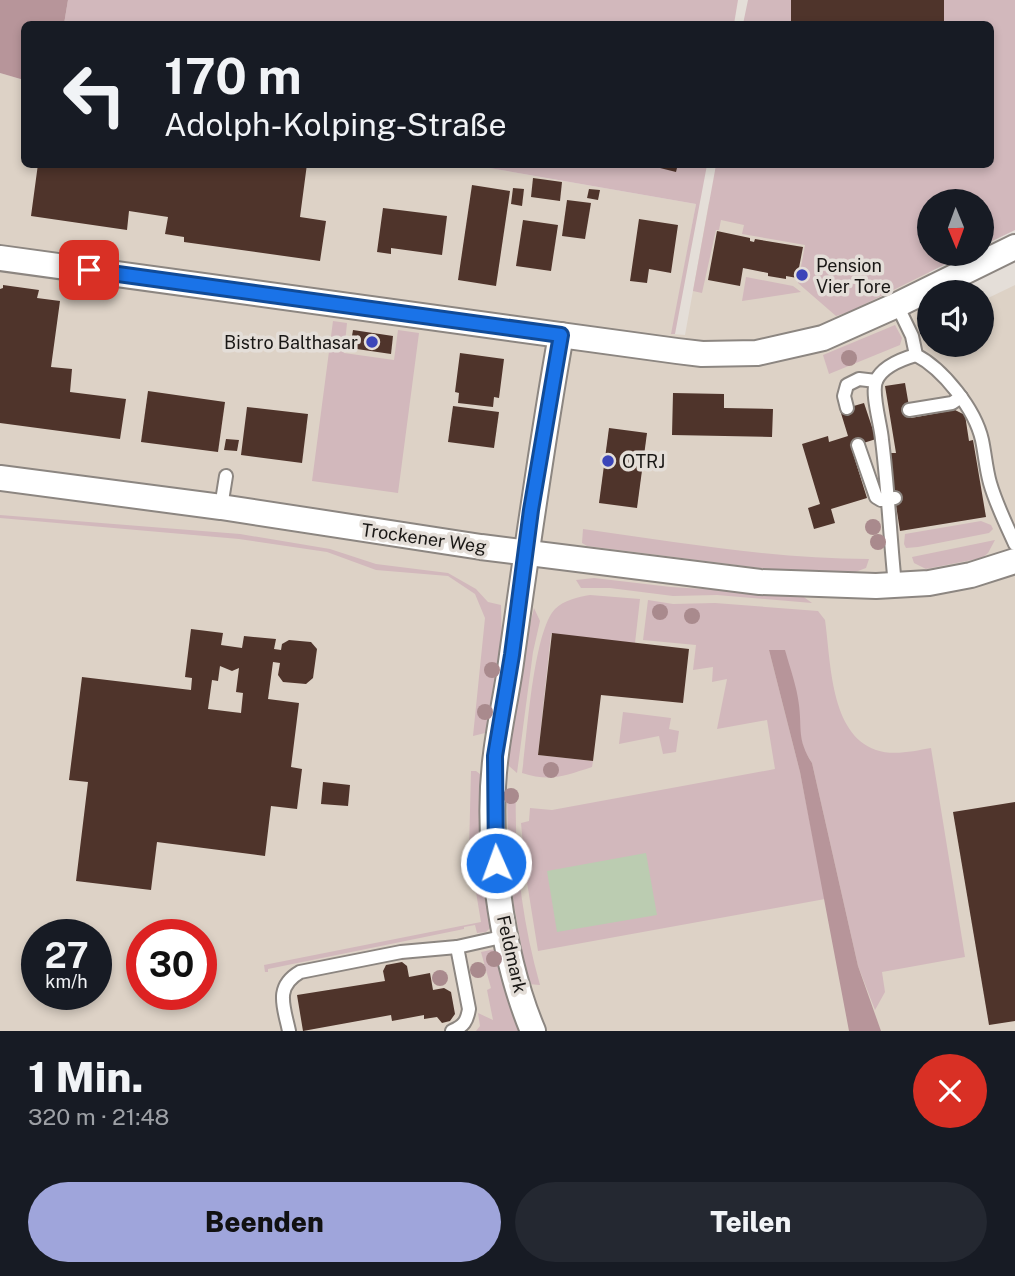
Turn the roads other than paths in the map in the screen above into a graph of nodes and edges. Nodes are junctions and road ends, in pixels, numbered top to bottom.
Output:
1 (1015, 247) edge
2 (0, 258) edge
3 (897, 305) junction
4 (561, 335) junction
5 (916, 355) junction
6 (876, 381) junction
7 (961, 397) junction
8 (847, 408) dead end
9 (909, 410) dead end
10 (858, 445) dead end
11 (226, 476) dead end
12 (0, 478) edge
13 (891, 498) junction
14 (221, 507) junction
15 (1015, 544) edge
16 (525, 552) junction
17 (1015, 561) edge
18 (895, 585) junction
19 (506, 936) junction
20 (457, 947) junction
21 (289, 1031) edge
22 (452, 1031) edge
23 (533, 1031) edge

1 - 3 street
2 - 4 street
3 - 4 street
3 - 5 lane
4 - 16 street, Feldmark
5 - 6 lane
5 - 7 lane
6 - 8 lane
6 - 13 lane
7 - 9 lane
7 - 15 lane
10 - 13 lane
11 - 14 lane
12 - 14 street, Trockener Weg
13 - 18 lane
14 - 16 street, Trockener Weg
16 - 18 street, Trockener Weg
16 - 19 street, Feldmark
17 - 18 street, Trockener Weg
19 - 20 lane
19 - 23 street, Feldmark
20 - 21 lane
20 - 22 lane

